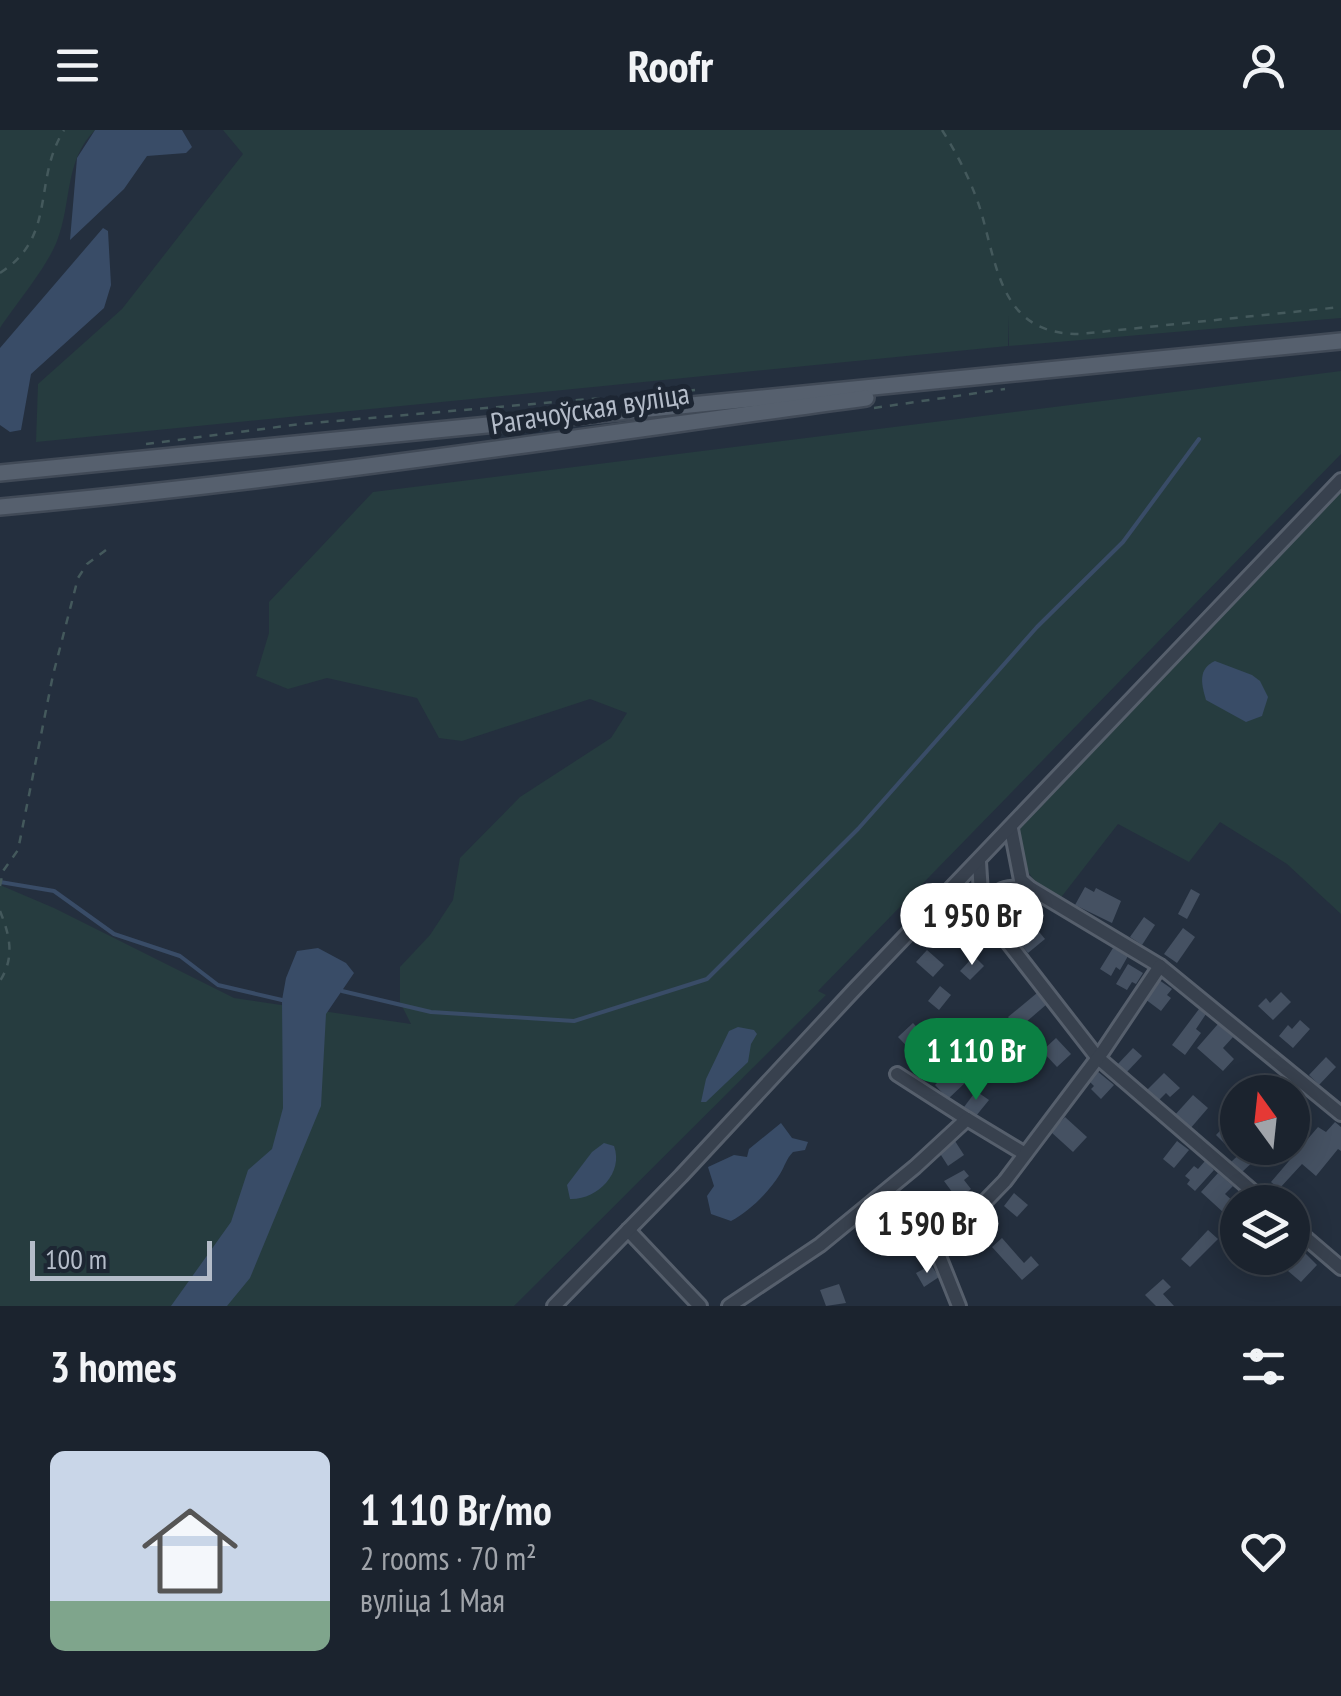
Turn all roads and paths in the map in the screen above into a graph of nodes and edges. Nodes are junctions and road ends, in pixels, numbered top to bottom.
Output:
1 (64, 130) edge
2 (942, 130) edge
3 (0, 273) edge
4 (1341, 308) edge
5 (1341, 342) edge
6 (1068, 370) junction
7 (0, 473) edge
8 (1341, 480) edge
9 (0, 507) edge
10 (106, 550) dead end
11 (1011, 829) junction
12 (979, 862) junction
13 (0, 886) edge
14 (1030, 888) junction
15 (938, 905) junction
16 (982, 910) junction
17 (0, 911) edge
18 (1160, 966) junction
19 (0, 981) edge
20 (1097, 1057) junction
21 (897, 1074) dead end
22 (1341, 1114) edge
23 (967, 1119) junction
24 (1025, 1154) junction
25 (1245, 1185) edge
26 (628, 1230) junction
27 (1310, 1241) edge
28 (1341, 1268) edge
29 (554, 1306) edge
30 (700, 1306) edge
31 (730, 1306) edge
32 (959, 1306) edge

1 - 3 path
2 - 4 path
5 - 6 main road, Рагачоўская вуліца
6 - 7 main road, Рагачоўская вуліца
6 - 9 main road, Рагачоўская вуліца
8 - 11 street
10 - 13 path
11 - 12 street
11 - 14 street
12 - 15 street
12 - 16 street
14 - 16 street
14 - 18 street
15 - 16 street
15 - 26 street
16 - 20 street
17 - 19 path
18 - 20 street
18 - 22 street
20 - 24 street
20 - 25 street
21 - 23 street
23 - 24 street
23 - 31 street
24 - 32 street
26 - 29 street
26 - 30 street
27 - 28 street

